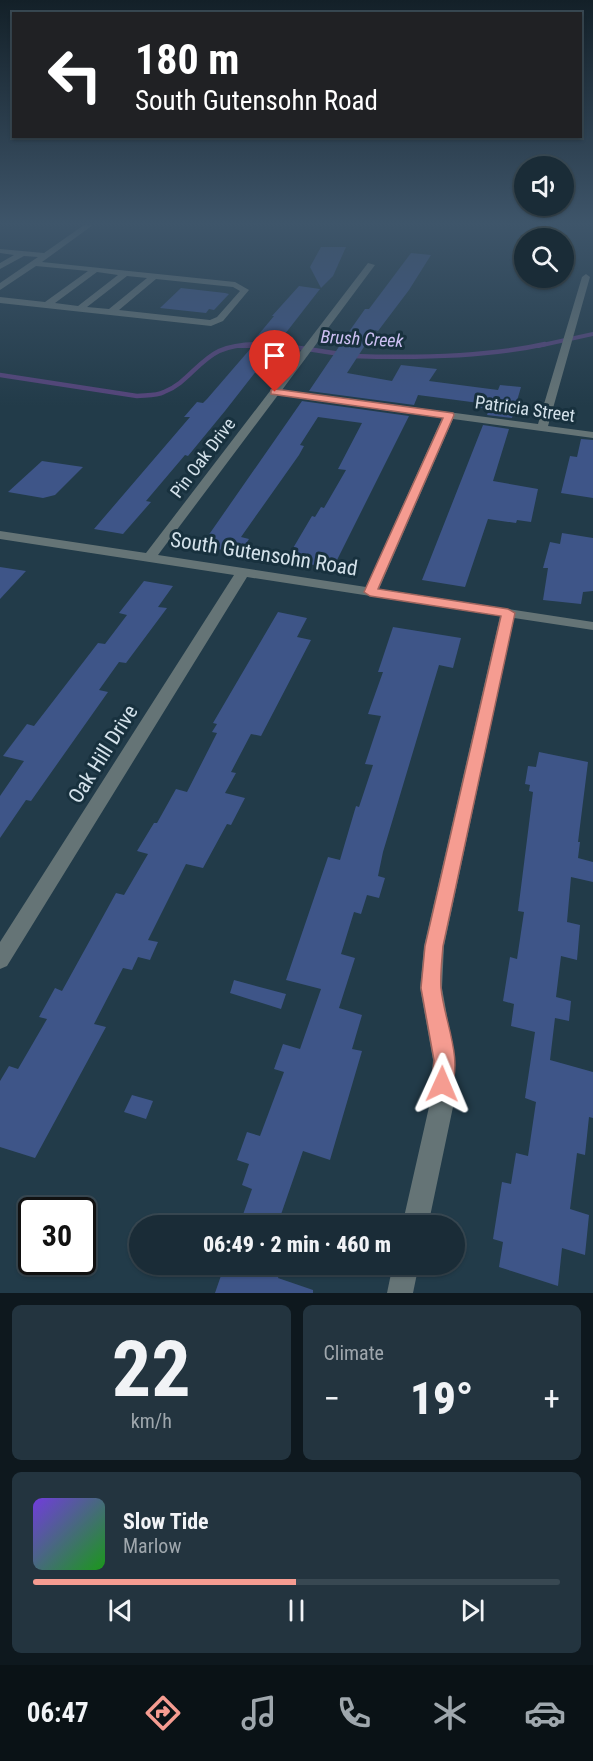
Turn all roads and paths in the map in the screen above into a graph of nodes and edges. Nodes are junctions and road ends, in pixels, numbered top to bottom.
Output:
1 (74, 285) edge
2 (109, 285) edge
3 (143, 285) edge
4 (236, 285) edge
5 (356, 285) edge
6 (584, 285) edge
7 (0, 300) edge
8 (47, 305) junction
9 (79, 309) junction
10 (111, 312) junction
11 (275, 392) junction
12 (449, 415) junction
13 (542, 428) junction
14 (593, 435) edge
15 (0, 535) edge
16 (149, 558) junction
17 (243, 572) junction
18 (370, 592) junction
19 (508, 613) junction
20 (593, 626) edge
21 (0, 960) edge
22 (417, 1215) edge
23 (404, 1275) edge
24 (400, 1293) edge

1 - 8 street
2 - 9 street
3 - 10 street
4 - 10 street
5 - 11 street, Pin Oak Drive
6 - 13 street
7 - 8 street
8 - 9 street
9 - 10 street
11 - 12 street, Patricia Street
11 - 16 street, Pin Oak Drive
12 - 13 street, Patricia Street
12 - 18 street
13 - 14 street, Patricia Street
15 - 16 street, South Gutensohn Road
16 - 17 street, South Gutensohn Road
17 - 18 street, South Gutensohn Road
17 - 21 street, Oak Hill Drive
18 - 19 street, South Gutensohn Road
19 - 20 street, South Gutensohn Road
19 - 22 street
23 - 24 street

